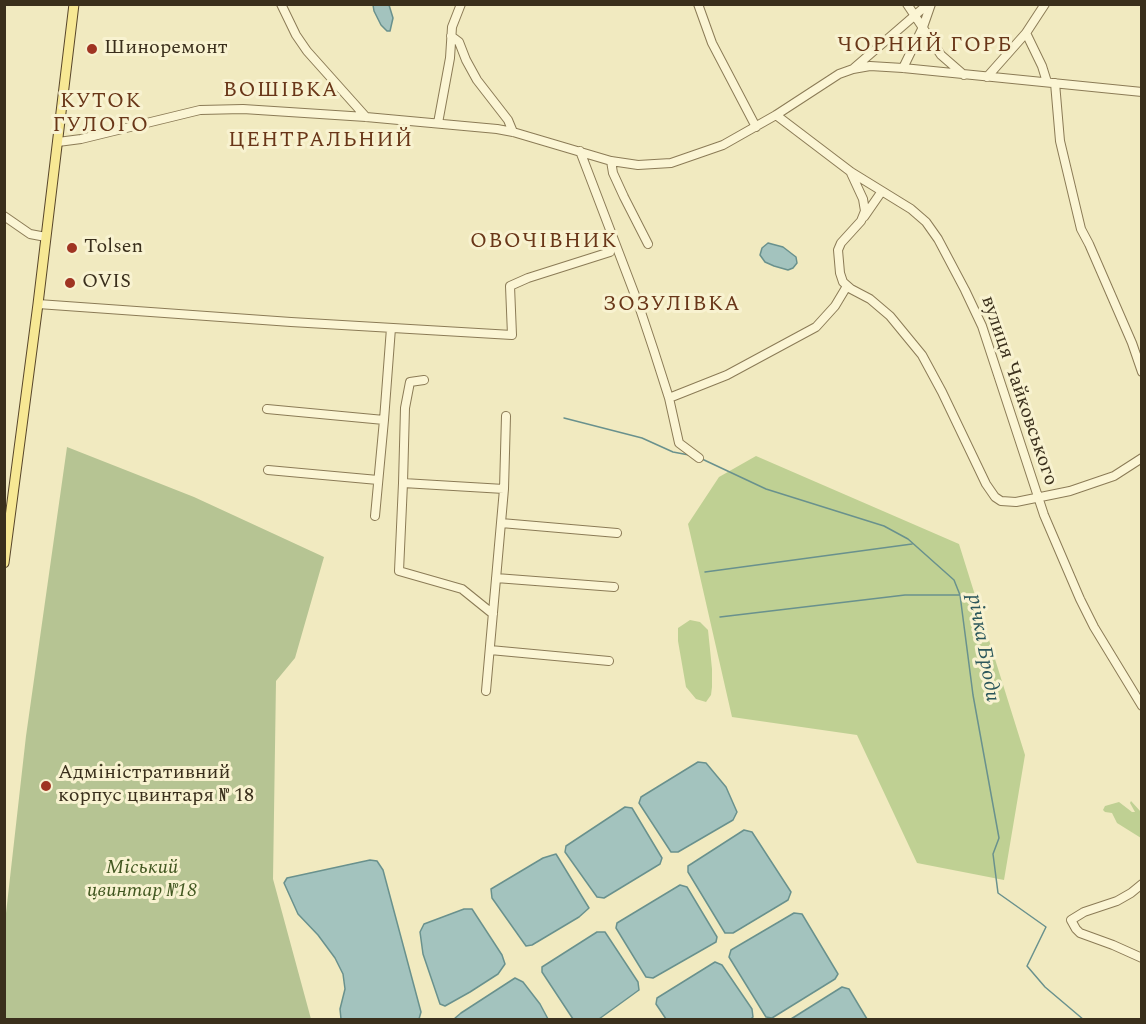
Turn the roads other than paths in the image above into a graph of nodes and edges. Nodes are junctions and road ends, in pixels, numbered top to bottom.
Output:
1 (74, 4) edge
2 (281, 4) edge
3 (460, 4) edge
4 (698, 4) edge
5 (908, 4) edge
6 (929, 4) edge
7 (1045, 4) edge
8 (915, 15) junction
9 (923, 27) junction
10 (1026, 33) junction
11 (451, 36) junction
12 (903, 68) junction
13 (853, 69) junction
14 (964, 75) junction
15 (987, 76) junction
16 (1051, 83) junction
17 (1142, 92) edge
18 (776, 115) junction
19 (366, 117) junction
20 (438, 123) junction
21 (756, 127) junction
22 (513, 132) junction
23 (58, 142) junction
24 (580, 152) junction
25 (611, 161) junction
26 (851, 172) junction
27 (882, 191) junction
28 (4, 216) edge
29 (861, 221) junction
30 (46, 237) junction
31 (648, 244) dead end
32 (610, 252) dead end
33 (847, 286) junction
34 (38, 304) junction
35 (391, 328) junction
36 (1142, 372) edge
37 (424, 380) dead end
38 (669, 398) junction
39 (267, 409) dead end
40 (506, 416) dead end
41 (384, 420) junction
42 (699, 458) dead end
43 (1142, 458) edge
44 (268, 470) dead end
45 (378, 480) junction
46 (403, 483) junction
47 (504, 489) junction
48 (1038, 498) junction
49 (375, 516) dead end
50 (501, 523) junction
51 (617, 533) dead end
52 (4, 563) edge
53 (496, 578) junction
54 (614, 586) dead end
55 (493, 614) junction
56 (490, 650) junction
57 (609, 661) dead end
58 (486, 691) dead end
59 (1142, 706) edge
60 (1142, 884) edge
61 (1142, 958) edge

1 - 23 main road
2 - 19 street
3 - 11 street
4 - 21 street
5 - 8 street
6 - 8 street
6 - 9 street
7 - 10 street
8 - 9 street
8 - 13 street
9 - 12 street
9 - 14 street
10 - 15 street
10 - 16 street
11 - 20 street
11 - 22 street
12 - 13 street
12 - 14 street
13 - 18 street
14 - 15 street
15 - 16 street
16 - 17 street
16 - 36 street
18 - 21 street
18 - 26 street, вулиця Чайковського
19 - 20 street
19 - 23 street
20 - 22 street
21 - 25 street
22 - 24 street
23 - 30 main road
24 - 25 street
24 - 38 street
25 - 31 street
26 - 27 street, вулиця Чайковського
26 - 29 street
27 - 29 street
27 - 48 street, вулиця Чайковського
28 - 30 street
29 - 33 street
30 - 34 main road
32 - 35 street
33 - 38 street
33 - 48 street
34 - 35 street
34 - 52 main road
35 - 41 street
37 - 46 street
38 - 42 street
39 - 41 street
40 - 47 street
41 - 45 street
43 - 48 street
44 - 45 street
45 - 49 street
46 - 47 street
46 - 55 street
47 - 50 street
48 - 59 street, вулиця Чайковського
50 - 51 street
50 - 53 street
53 - 54 street
53 - 55 street
55 - 56 street
56 - 57 street
56 - 58 street
60 - 61 street

